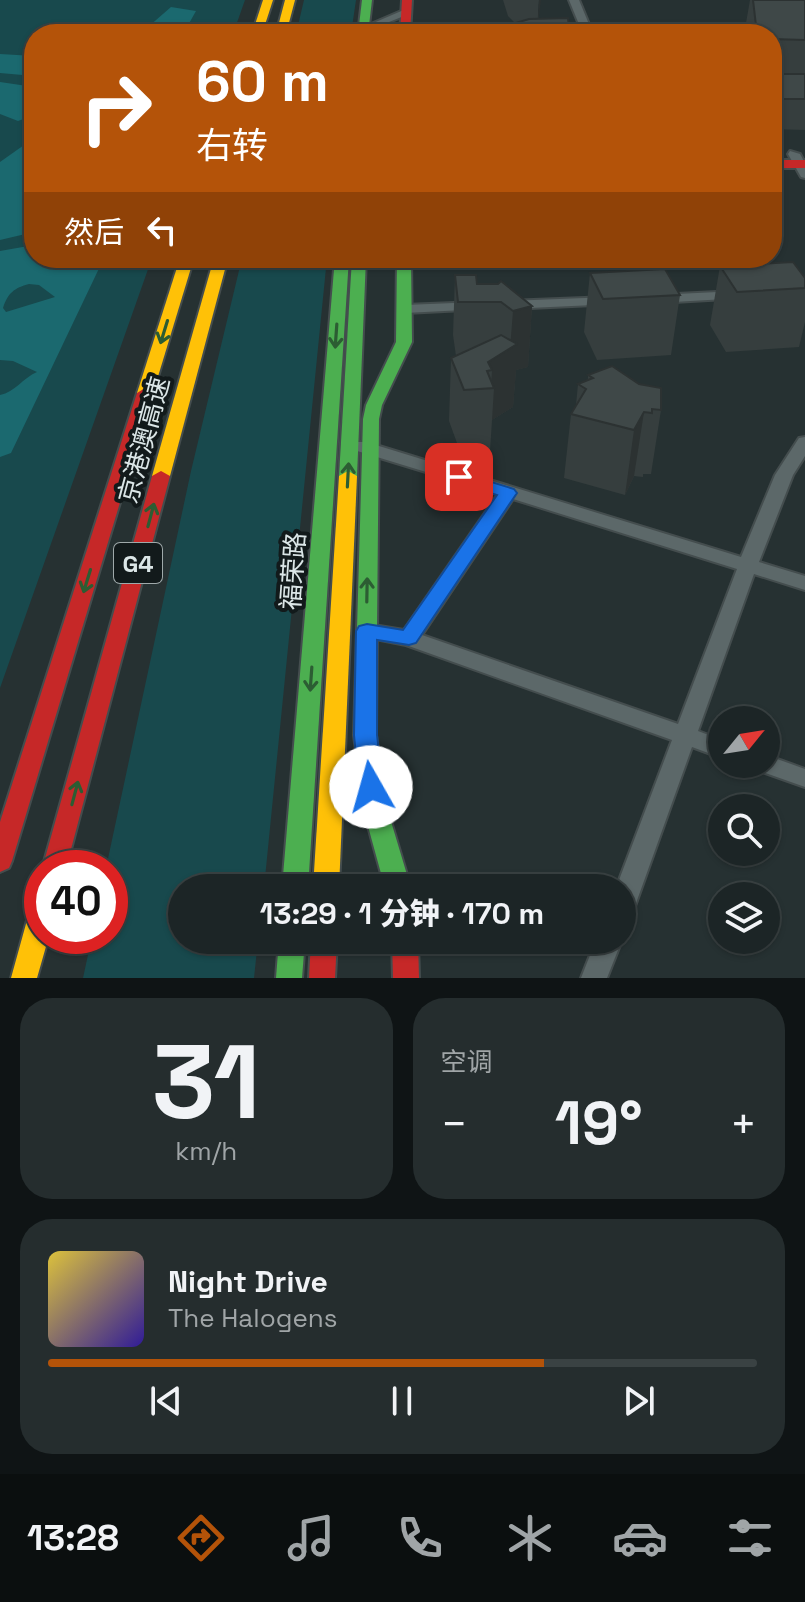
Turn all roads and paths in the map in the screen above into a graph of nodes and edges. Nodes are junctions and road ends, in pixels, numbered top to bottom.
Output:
1 (268, 0) edge
2 (290, 0) edge
3 (367, 0) edge
4 (378, 0) edge
5 (574, 0) edge
6 (407, 6) edge
7 (260, 24) edge
8 (284, 24) edge
9 (370, 24) edge
10 (373, 24) edge
11 (381, 24) edge
12 (584, 24) edge
13 (782, 156) edge
14 (802, 162) edge
15 (782, 163) edge
16 (184, 268) edge
17 (218, 268) edge
18 (341, 268) edge
19 (358, 268) edge
20 (404, 268) edge
21 (759, 294) edge
22 (405, 309) junction
23 (805, 442) edge
24 (349, 443) junction
25 (370, 450) junction
26 (508, 493) junction
27 (747, 567) junction
28 (805, 583) edge
29 (367, 631) junction
30 (409, 638) junction
31 (337, 690) junction
32 (365, 735) junction
33 (687, 737) junction
34 (708, 744) edge
35 (780, 769) edge
36 (332, 773) junction
37 (805, 778) edge
38 (59, 850) edge
39 (0, 861) edge
40 (296, 874) edge
41 (327, 874) edge
42 (394, 874) edge
43 (634, 874) edge
44 (31, 954) edge
45 (291, 954) edge
46 (323, 954) edge
47 (405, 954) edge
48 (603, 954) edge
49 (24, 978) edge
50 (289, 978) edge
51 (322, 978) edge
52 (406, 978) edge
53 (594, 978) edge

1 - 7 main road
2 - 8 main road
3 - 9 main road
4 - 10 main road
5 - 12 street
6 - 11 street
13 - 14 main road
14 - 15 main road
16 -> 39 main road, 京港澳高速 / G4
38 -> 17 main road, 京港澳高速 / G4
18 -> 40 main road, 福荣路
19 - 24 main road, 福荣路
20 - 22 main road
21 - 22 street
22 - 25 main road
23 - 27 street
24 - 25 street
31 -> 24 main road, 福荣路
25 - 26 street
29 -> 25 main road
26 - 27 street
26 - 30 street
27 - 28 street
27 - 33 street
29 - 30 street
29 - 32 main road
30 - 33 street
31 - 32 main road
31 - 36 main road, 福荣路
32 - 36 main road
32 - 42 main road
33 - 34 street
33 - 43 street
35 - 37 street
36 - 41 main road, 福荣路
44 - 49 main road
45 - 50 main road
46 - 51 main road
47 - 52 main road
48 - 53 street

